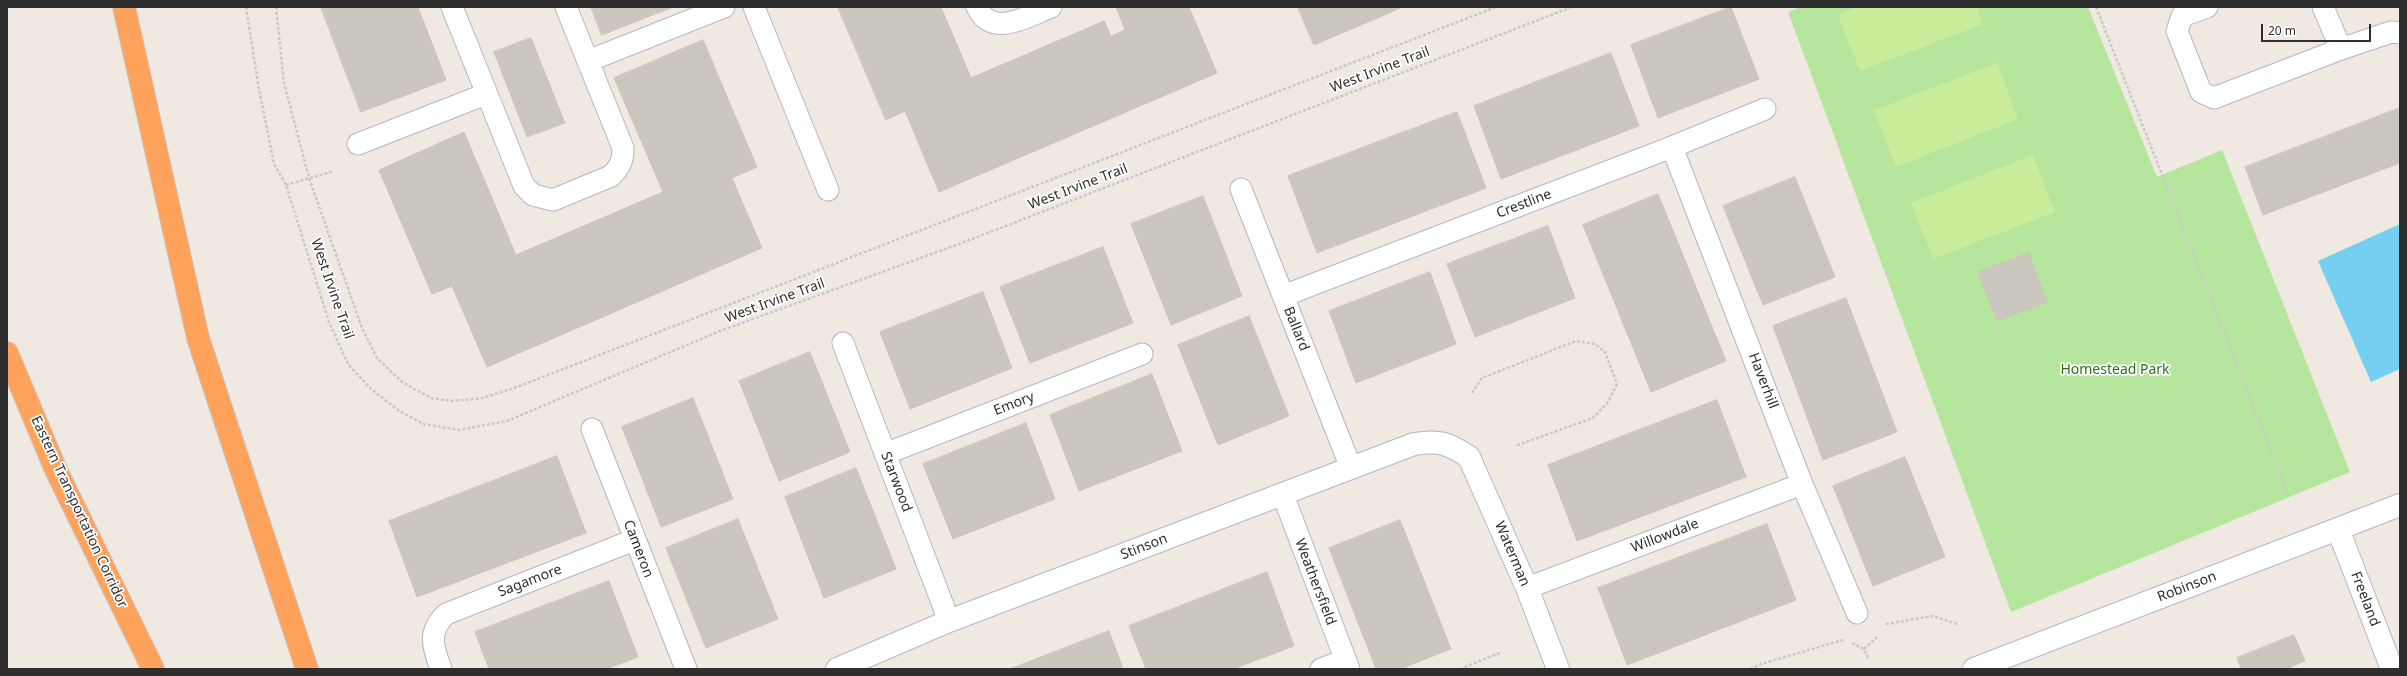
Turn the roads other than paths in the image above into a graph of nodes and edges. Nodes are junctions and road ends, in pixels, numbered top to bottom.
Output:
1 (124, 7) edge
2 (452, 7) edge
3 (566, 7) edge
4 (724, 7) edge
5 (754, 7) edge
6 (977, 7) edge
7 (1051, 7) edge
8 (2207, 7) edge
9 (2323, 7) edge
10 (2400, 33) edge
11 (2341, 49) junction
12 (588, 61) junction
13 (486, 94) junction
14 (1765, 109) dead end
15 (358, 144) dead end
16 (1672, 148) junction
17 (1241, 189) dead end
18 (828, 190) dead end
19 (1283, 296) junction
20 (843, 344) dead end
21 (7, 354) edge
22 (1142, 354) dead end
23 (592, 429) dead end
24 (1454, 447) joint
25 (885, 454) junction
26 (1351, 468) junction
27 (1802, 484) junction
28 (1282, 495) junction
29 (2400, 504) edge
30 (2338, 529) junction
31 (634, 540) junction
32 (1527, 588) junction
33 (1857, 612) dead end
34 (950, 621) junction
35 (1347, 664) edge
36 (153, 669) edge
37 (307, 669) edge
38 (441, 669) edge
39 (686, 669) edge
40 (837, 669) edge
41 (1321, 669) edge
42 (1558, 669) edge
43 (1974, 669) edge
44 (2392, 669) edge

1 - 37 highway
2 - 13 lane
3 - 12 lane
4 - 12 lane
5 - 18 lane
6 - 7 lane
8 - 11 lane
9 - 11 lane
10 - 11 lane
12 - 13 lane
13 - 15 lane
14 - 16 lane, Crestline
16 - 19 lane, Crestline
16 - 27 lane, Haverhill
17 - 19 lane, Ballard
19 - 26 lane, Ballard
20 - 25 lane, Starwood
21 - 36 highway, Eastern Transportation Corridor
22 - 25 lane, Emory
23 - 31 lane, Cameron
24 - 26 street, Stinson
24 - 32 street, Waterman
25 - 34 lane, Starwood
26 - 28 street, Stinson
27 - 32 lane, Willowdale
27 - 33 lane, Haverhill
28 - 34 street, Stinson
28 - 35 lane, Weathersfield
29 - 30 street, Robinson
30 - 43 street, Robinson
30 - 44 street, Freeland
31 - 38 lane, Sagamore
31 - 39 lane, Cameron
32 - 42 street, Waterman
34 - 40 street, Stinson
35 - 41 lane

